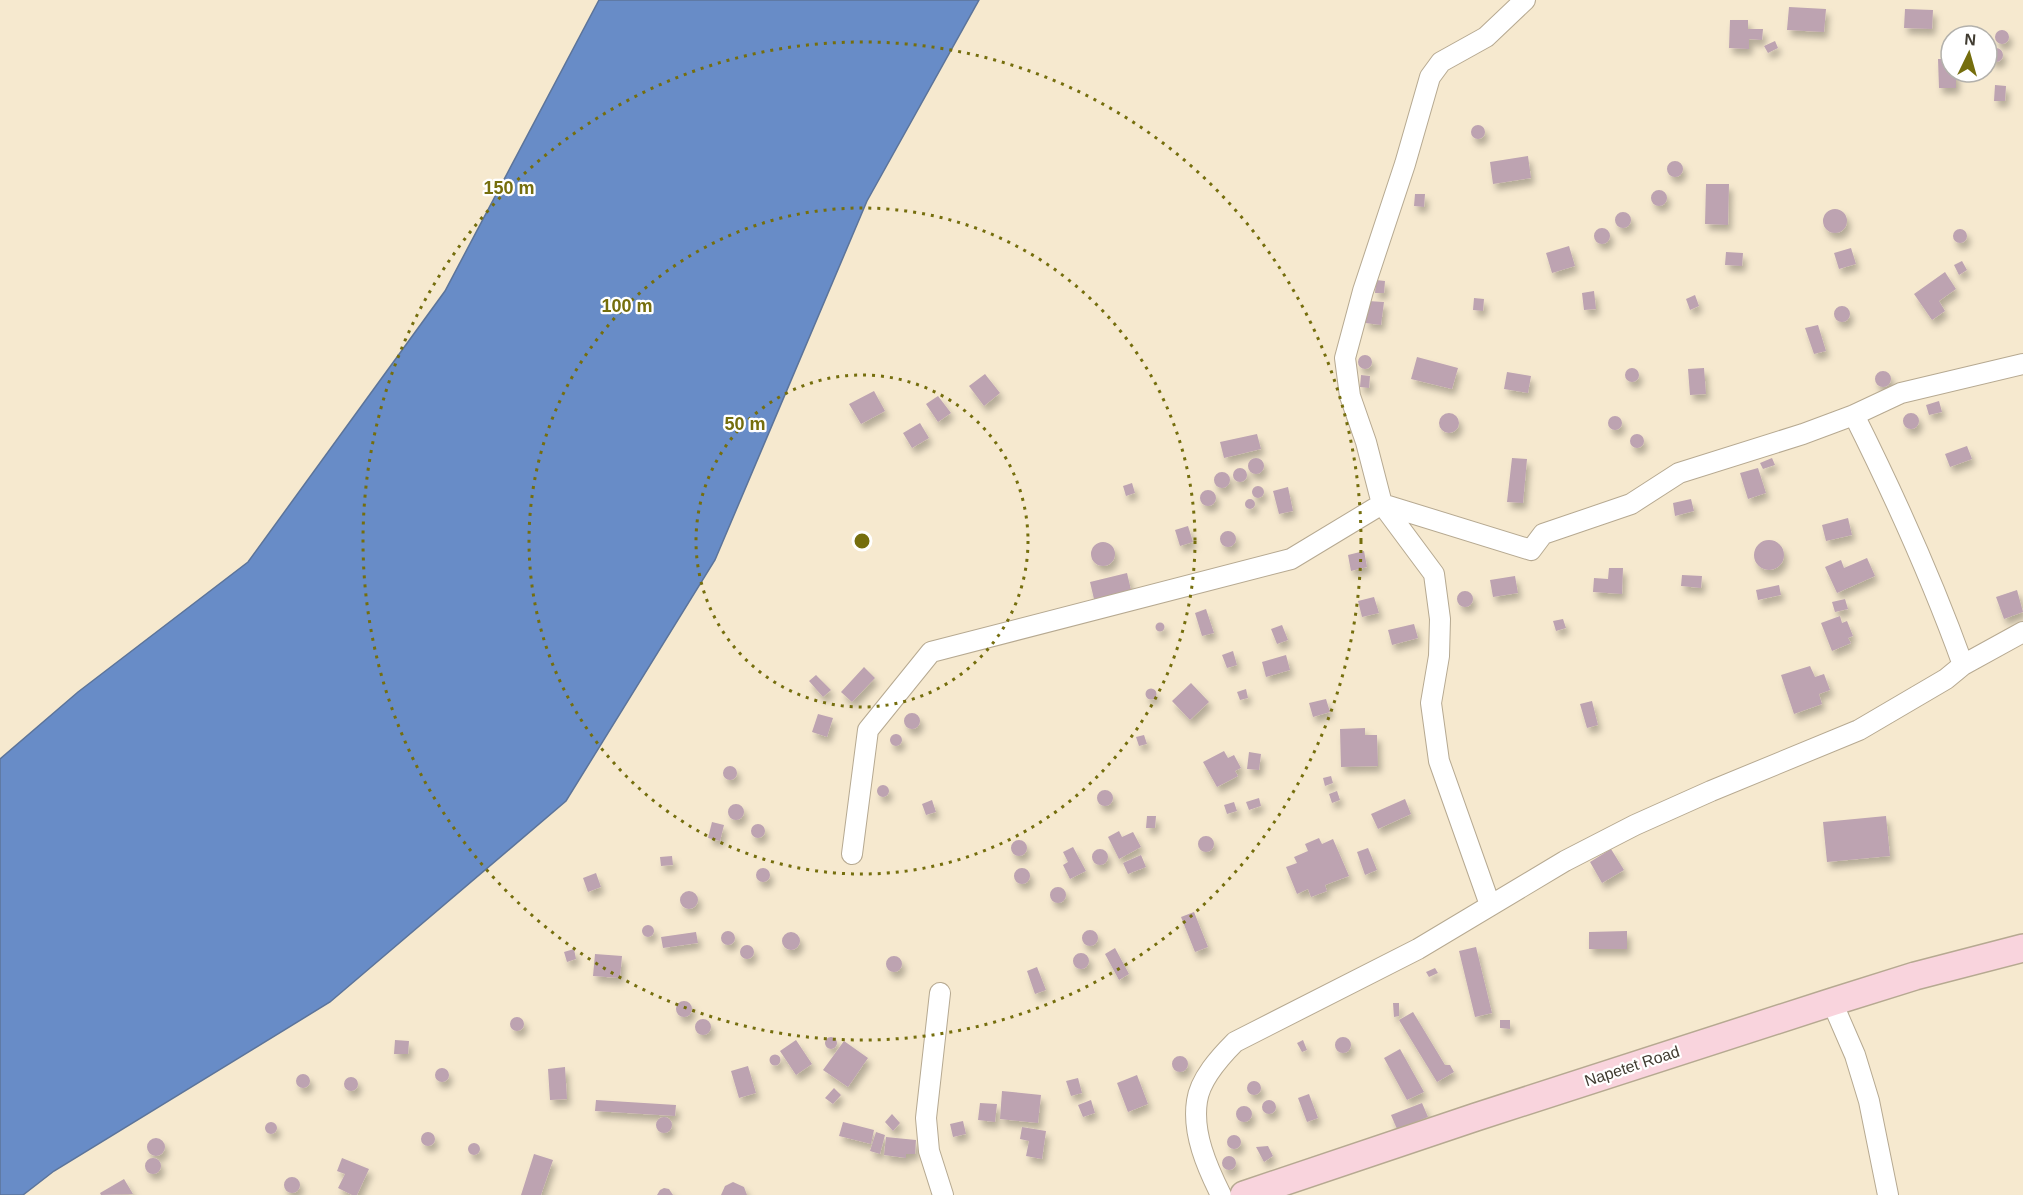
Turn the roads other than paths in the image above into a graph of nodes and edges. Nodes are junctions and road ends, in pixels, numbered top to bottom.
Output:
1 (1525, 0) edge
2 (2023, 364) edge
3 (1854, 415) junction
4 (1382, 504) junction
5 (2023, 632) edge
6 (1963, 665) junction
7 (852, 854) dead end
8 (1490, 905) junction
9 (2023, 948) edge
10 (940, 993) dead end
11 (1832, 1002) junction
12 (943, 1195) edge
13 (1221, 1195) edge
14 (1244, 1195) edge
15 (1888, 1195) edge

1 - 4 street
2 - 3 street
3 - 4 street
3 - 6 street
4 - 7 street
4 - 8 street
5 - 6 street
6 - 8 street
8 - 13 street
9 - 11 main road, Napetet Road
10 - 12 street
11 - 14 main road, Napetet Road
11 - 15 street

